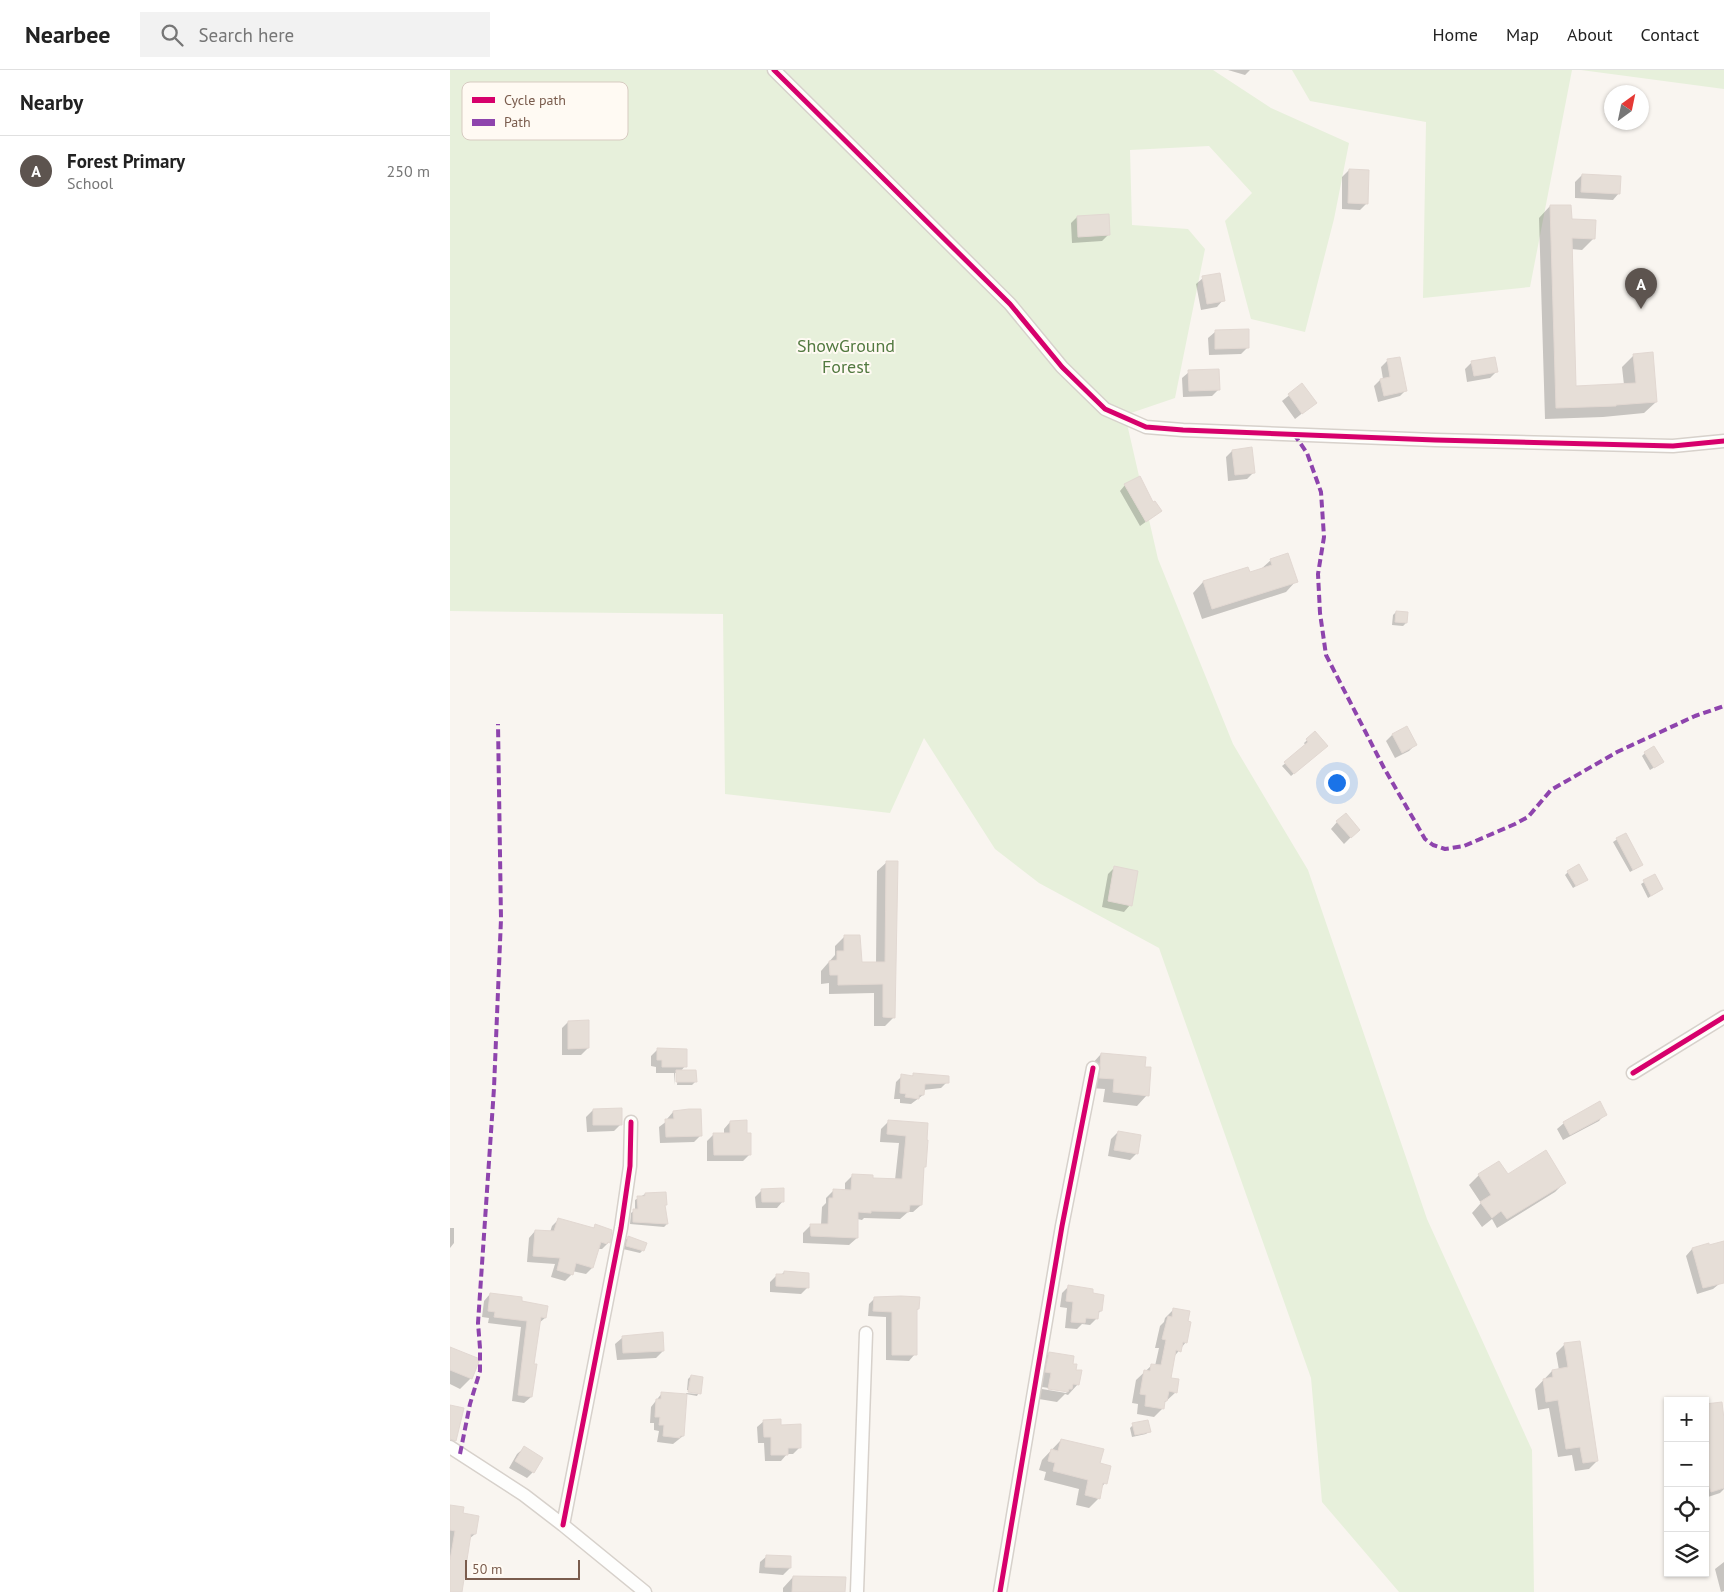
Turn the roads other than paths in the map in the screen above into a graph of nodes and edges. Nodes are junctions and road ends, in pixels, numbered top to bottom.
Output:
1 (774, 70) edge
2 (1724, 441) edge
3 (1724, 1017) edge
4 (1093, 1068) dead end
5 (1633, 1073) dead end
6 (631, 1122) dead end
7 (866, 1333) dead end
8 (450, 1447) edge
9 (563, 1525) junction
10 (645, 1592) edge
11 (857, 1592) edge
12 (1000, 1592) edge

1 - 2 street
3 - 5 street
4 - 12 street
6 - 9 street
7 - 11 street
8 - 9 street
9 - 10 street

